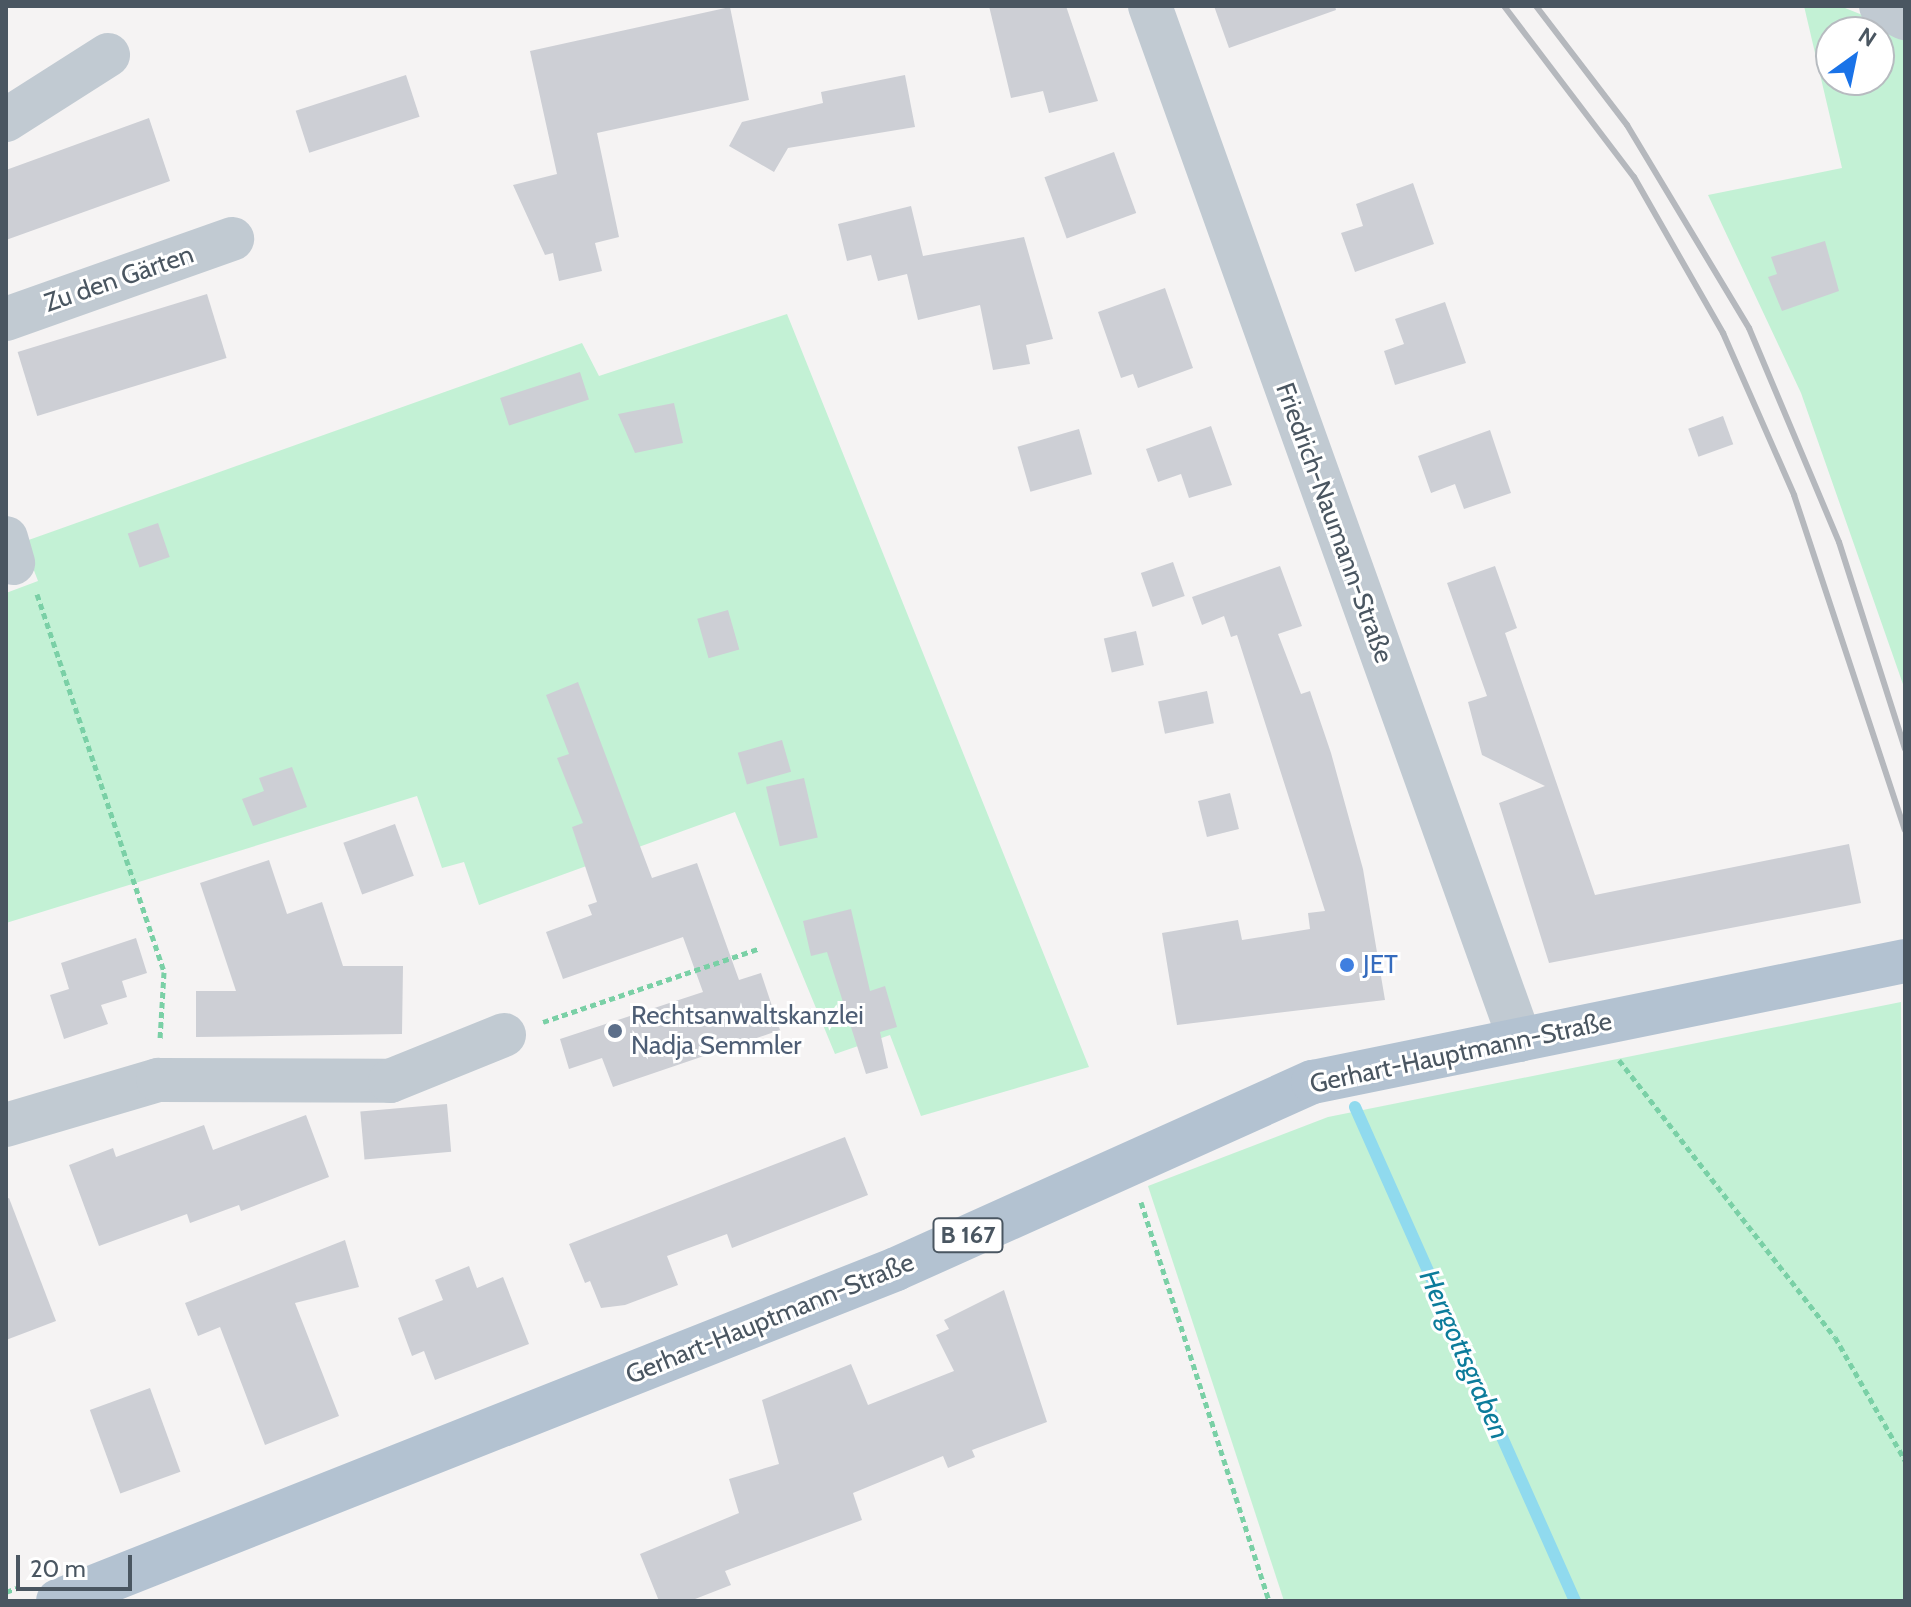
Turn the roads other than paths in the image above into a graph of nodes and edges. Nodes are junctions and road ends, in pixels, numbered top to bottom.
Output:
1 (1150, 6) edge
2 (1881, 6) edge
3 (1905, 18) edge
4 (108, 55) dead end
5 (6, 120) edge
6 (232, 239) dead end
7 (6, 319) edge
8 (1905, 961) edge
9 (504, 1035) road end
10 (1520, 1040) junction
11 (6, 1125) edge
12 (58, 1601) edge

1 - 10 street, Friedrich-Naumann-Straße
2 - 3 street
4 - 5 street
6 - 7 street, Zu den Gärten
8 - 10 main road, Gerhart-Hauptmann-Straße / B 167
9 - 11 street
10 - 12 main road, Gerhart-Hauptmann-Straße / B 167

